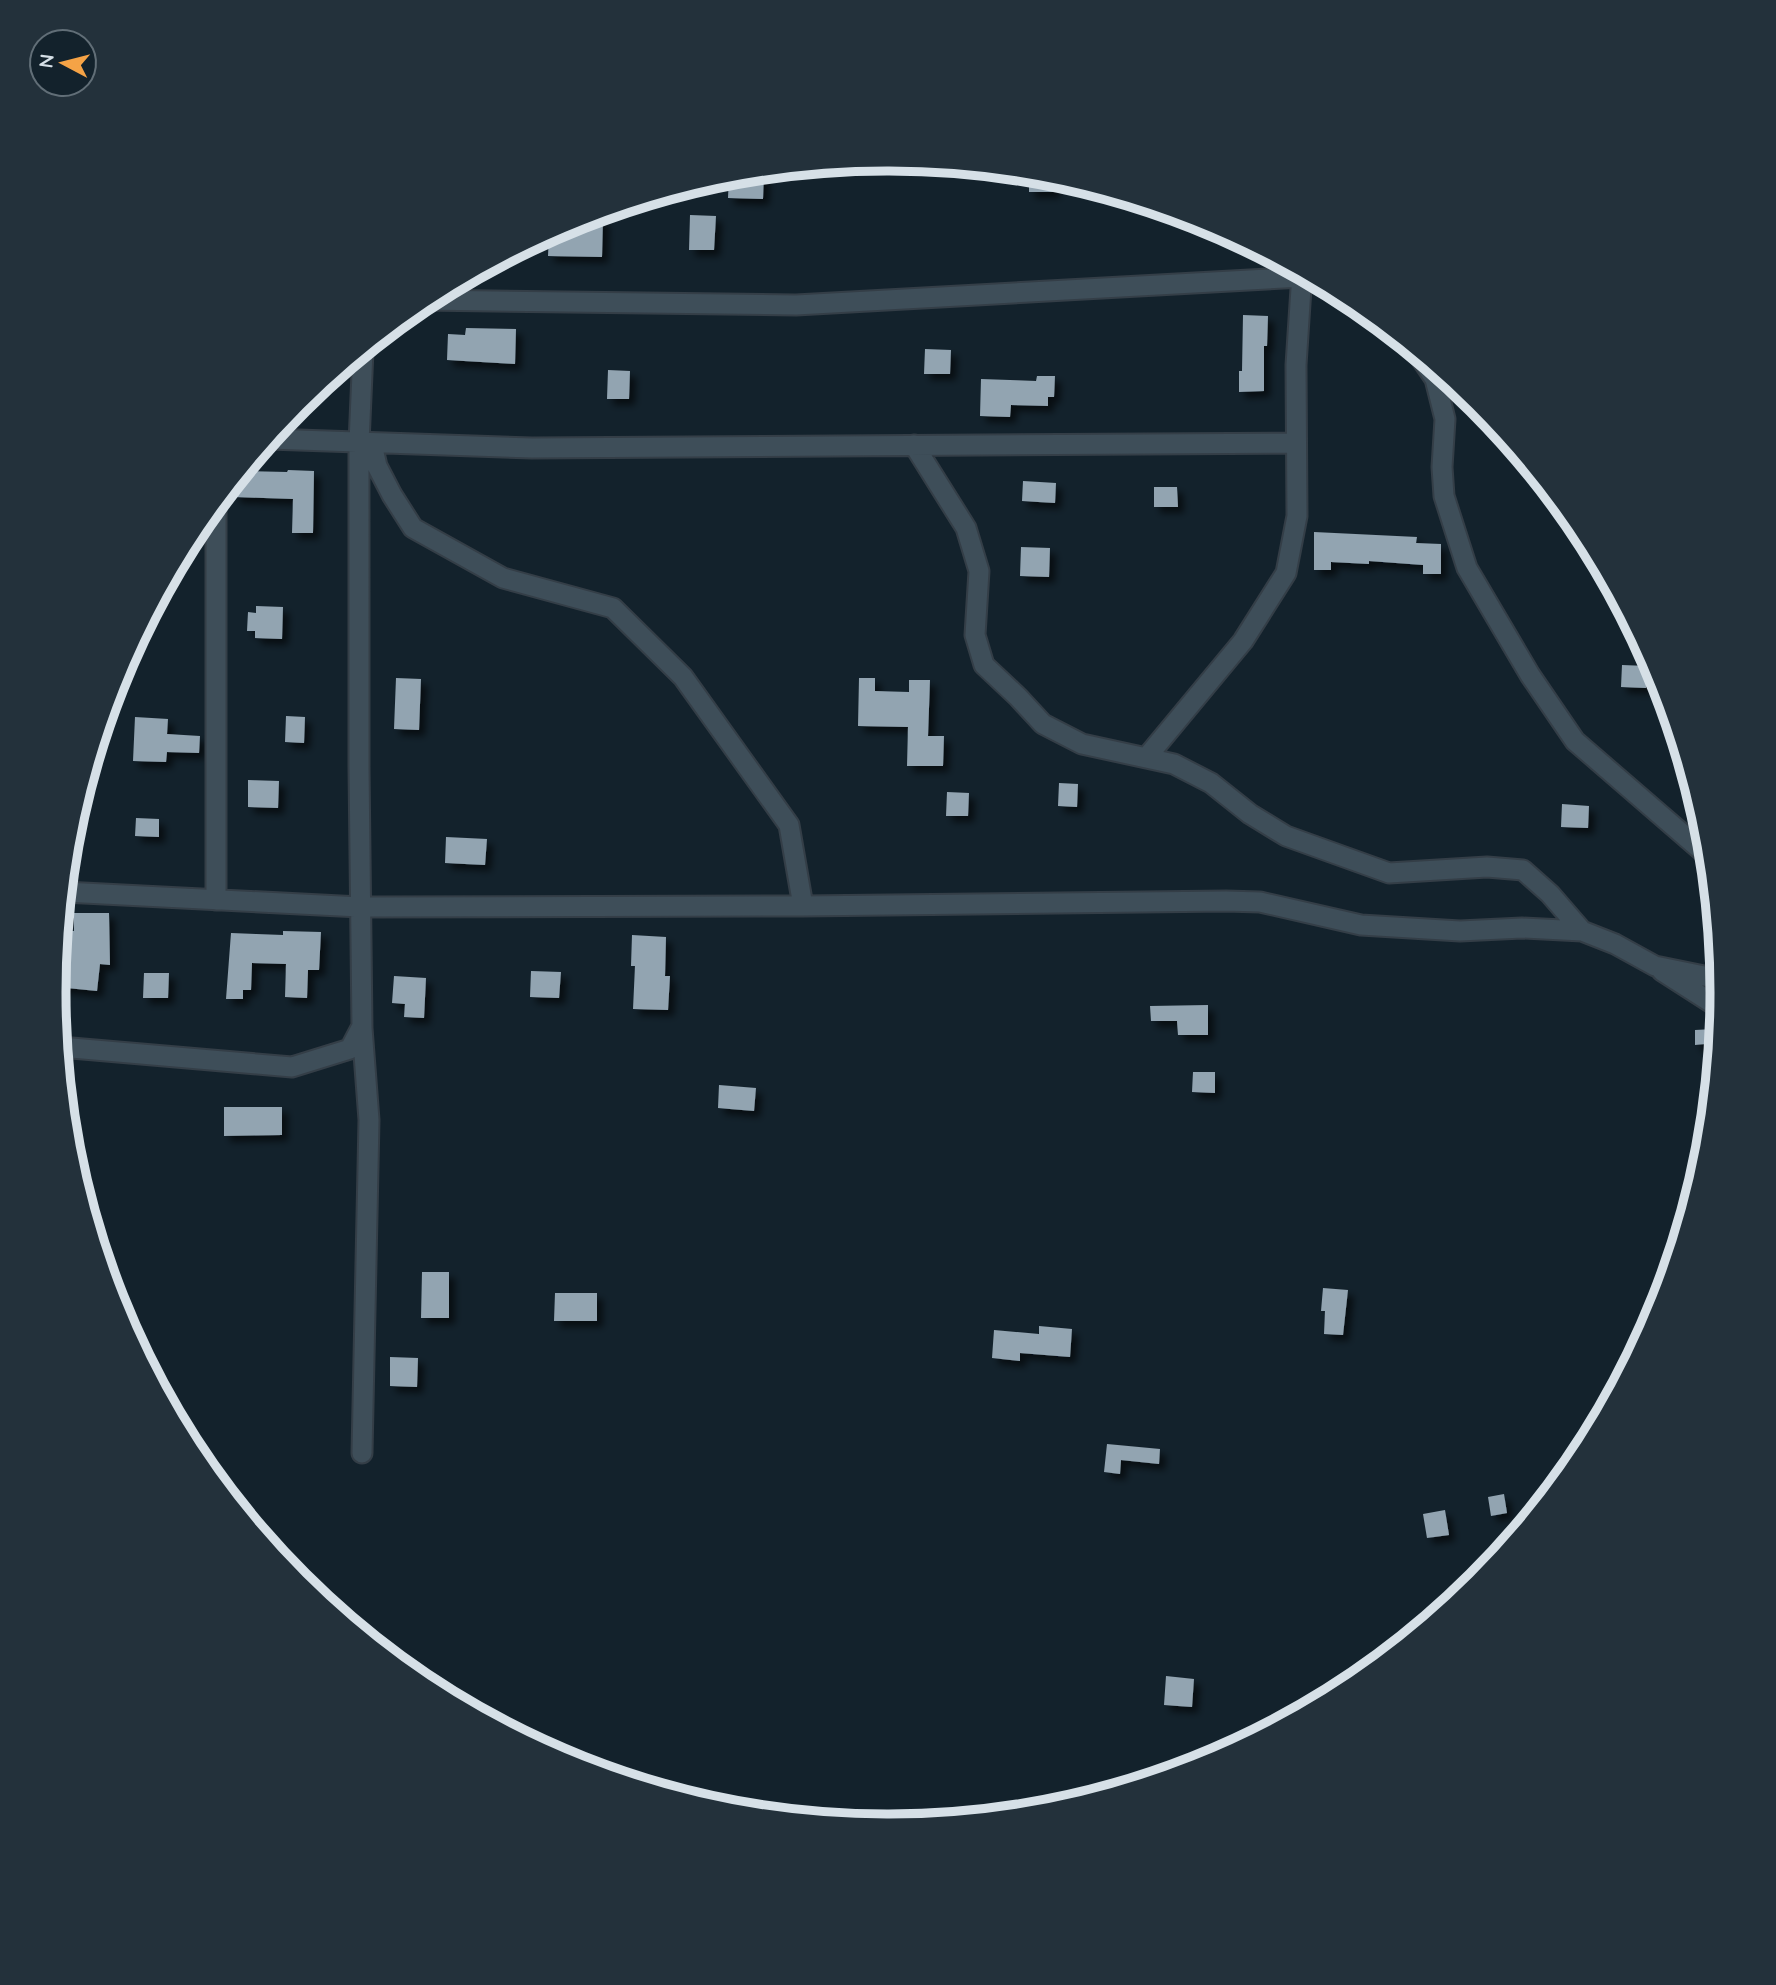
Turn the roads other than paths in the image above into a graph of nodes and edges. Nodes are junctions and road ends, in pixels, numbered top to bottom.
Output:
1 (1289, 276) edge
2 (1301, 283) edge
3 (446, 300) edge
4 (363, 361) edge
5 (1435, 380) edge
6 (281, 439) edge
7 (365, 443) junction
8 (1296, 443) junction
9 (914, 444) junction
10 (216, 520) edge
11 (1146, 758) junction
12 (1696, 846) edge
13 (73, 892) edge
14 (216, 900) junction
15 (803, 906) junction
16 (360, 907) junction
17 (1582, 931) junction
18 (1656, 966) junction
19 (1709, 977) edge
20 (1710, 1002) edge
21 (362, 1028) junction
22 (68, 1048) edge
23 (362, 1453) dead end

1 - 3 street
2 - 8 street
4 - 7 street
5 - 12 street
6 - 7 street
7 - 9 street
7 - 15 street
7 - 16 street
8 - 9 street
8 - 11 street
9 - 11 street
10 - 14 street
11 - 17 street
13 - 14 street
14 - 16 street
15 - 16 street
15 - 17 street
16 - 21 street
17 - 18 street
18 - 19 street
18 - 20 street
21 - 22 street
21 - 23 street

